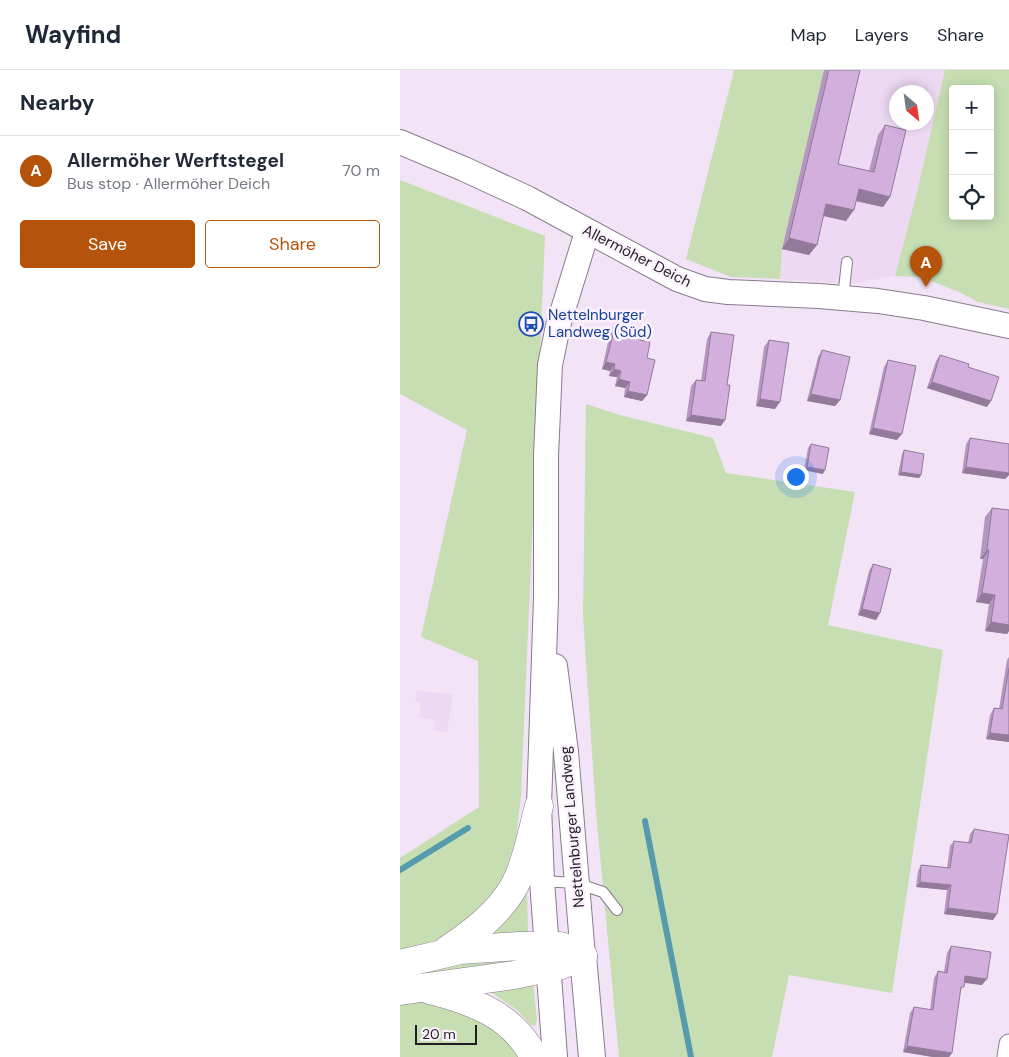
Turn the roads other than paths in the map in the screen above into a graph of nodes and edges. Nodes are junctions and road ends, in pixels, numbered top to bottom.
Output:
1 (400, 142) edge
2 (587, 232) junction
3 (847, 262) dead end
4 (842, 298) junction
5 (1009, 326) edge
6 (546, 598) junction
7 (540, 806) joint
8 (524, 878) junction
9 (576, 883) junction
10 (617, 910) dead end
11 (442, 953) junction
12 (583, 956) junction
13 (548, 957) junction
14 (400, 964) edge
15 (411, 989) edge
16 (1009, 1044) edge
17 (534, 1057) edge
18 (555, 1057) edge
19 (592, 1057) edge
20 (1007, 1057) edge

1 - 2 street, Allermöher Deich
2 - 4 street, Allermöher Deich
2 - 6 street, Nettelnburger Landweg
3 - 4 lane
4 - 5 street, Allermöher Deich
6 - 7 street, Nettelnburger Landweg
6 - 9 street, Nettelnburger Landweg
7 - 8 highway
8 - 9 lane
8 - 11 highway
8 - 13 street
9 - 10 lane
9 - 12 street, Nettelnburger Landweg
11 - 13 highway
11 - 14 highway
12 - 13 highway
12 - 19 main road, Nettelnburger Landweg
13 - 15 highway
13 - 18 street
15 - 17 highway
16 - 20 street

